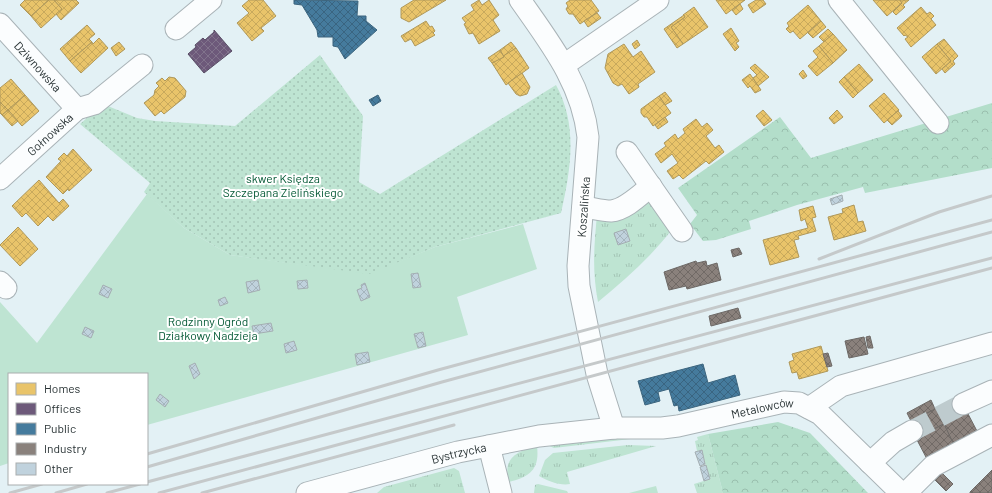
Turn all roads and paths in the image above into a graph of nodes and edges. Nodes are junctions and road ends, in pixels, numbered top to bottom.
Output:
1 (211, 0) edge
2 (520, 0) edge
3 (658, 0) edge
4 (839, 0) edge
5 (0, 24) edge
6 (176, 29) dead end
7 (142, 65) dead end
8 (564, 65) junction
9 (77, 109) junction
10 (938, 122) dead end
11 (627, 152) dead end
12 (0, 179) edge
13 (651, 186) junction
14 (583, 207) junction
15 (682, 231) dead end
16 (992, 343) edge
17 (992, 391) edge
18 (963, 404) tunnel mouth
19 (809, 408) junction
20 (614, 428) junction
21 (912, 431) tunnel mouth
22 (992, 435) edge
23 (488, 446) junction
24 (870, 463) junction
25 (306, 493) edge
26 (501, 493) edge
27 (901, 493) edge
28 (906, 493) edge

1 - 6 street
2 - 8 street, Koszalińska
3 - 8 street
4 - 10 street
5 - 9 street, Dziwnowska
7 - 9 street, Gołnowska
8 - 14 street, Koszalińska
9 - 12 street, Gołnowska
11 - 13 street
13 - 14 street
13 - 15 street
14 - 20 street, Koszalińska
16 - 19 street
17 - 18 street
19 - 20 street, Metalowców
19 - 24 street, Metalowców
20 - 23 street, Bystrzycka
21 - 24 street
22 - 28 street
23 - 25 street, Bystrzycka
23 - 26 street
24 - 27 street, Metalowców

